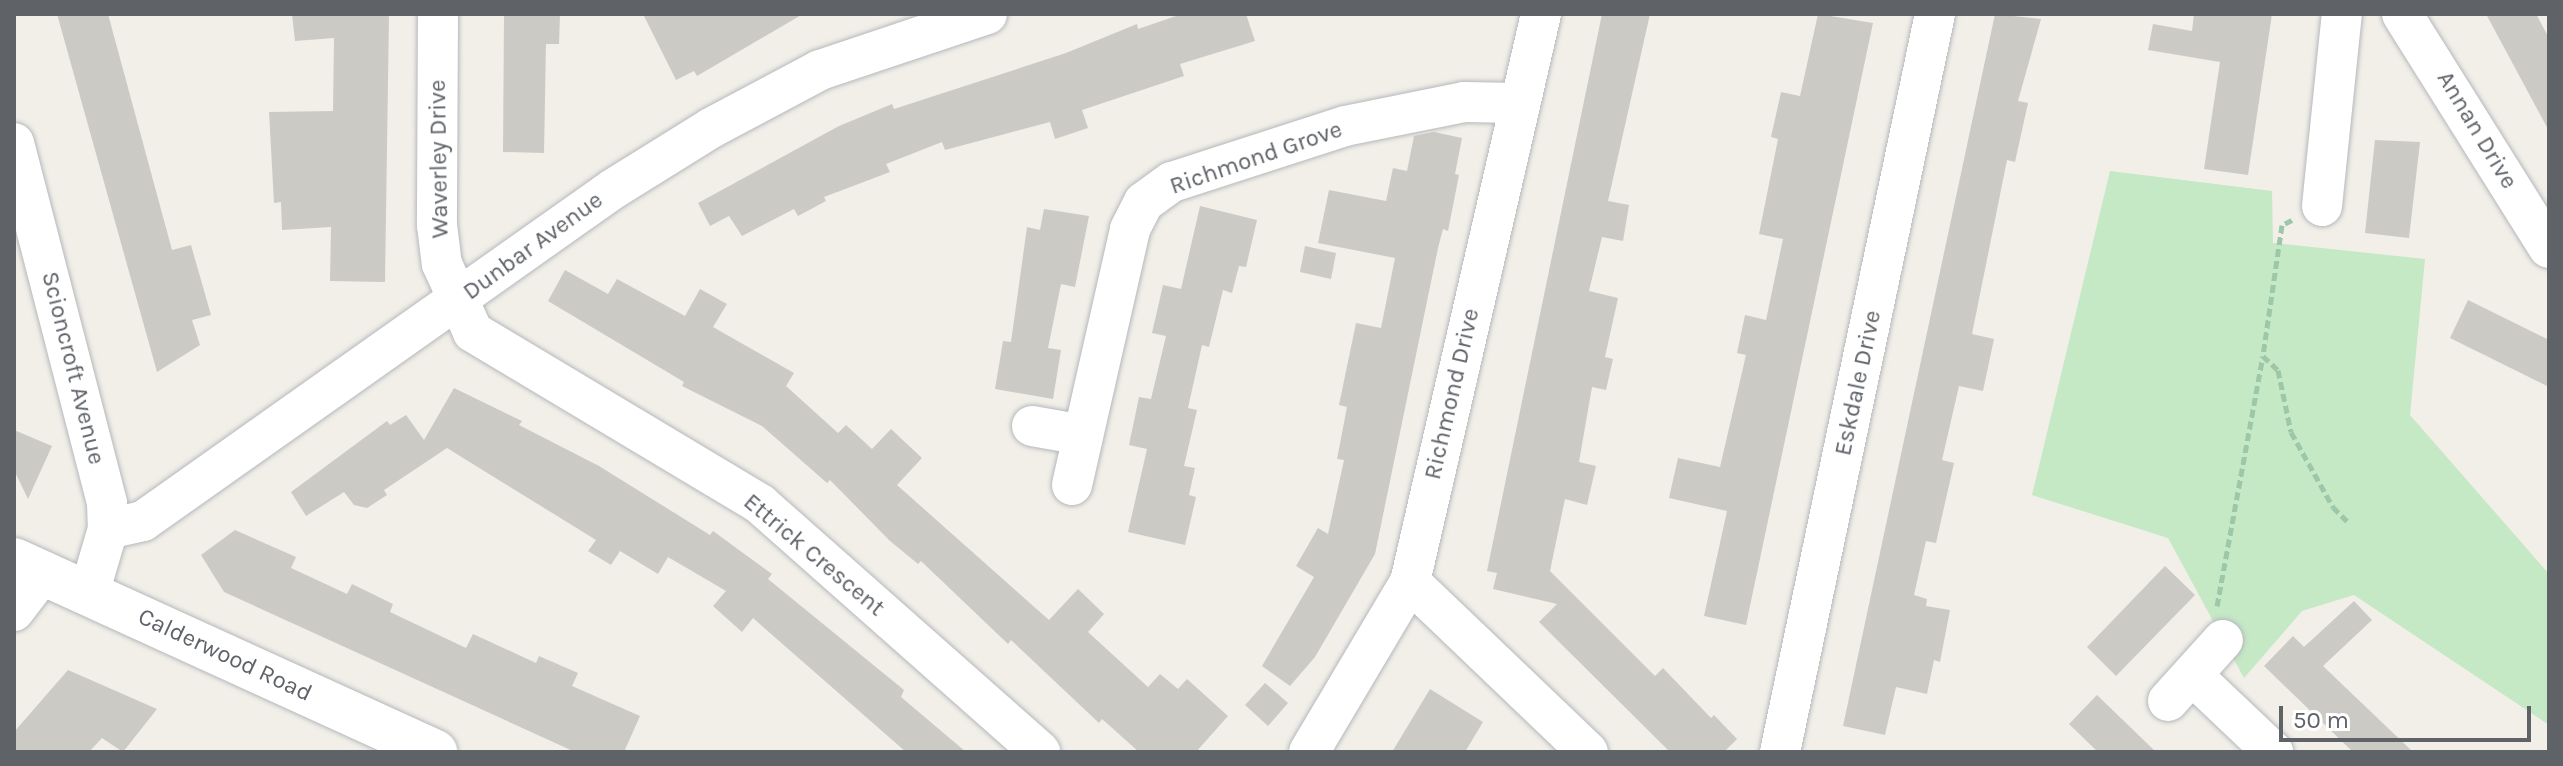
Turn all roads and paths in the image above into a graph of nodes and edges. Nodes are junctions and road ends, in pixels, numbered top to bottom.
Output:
1 (438, 14) edge
2 (987, 14) edge
3 (1541, 14) edge
4 (1935, 14) edge
5 (2342, 14) edge
6 (2402, 14) edge
7 (1518, 103) junction
8 (14, 143) edge
9 (2322, 206) joint
10 (2549, 248) edge
11 (455, 301) junction
12 (2263, 356) junction
13 (1032, 426) dead end
14 (1083, 435) junction
15 (1072, 485) dead end
16 (2347, 521) dead end
17 (108, 529) junction
18 (28, 567) edge
19 (1410, 582) junction
20 (89, 593) junction
21 (14, 611) edge
22 (2220, 621) joint
23 (408, 746) edge
24 (1040, 752) edge
25 (1309, 752) edge
26 (1588, 752) edge
27 (1780, 752) edge
28 (2273, 752) edge

1 - 11 street, Waverley Drive
2 - 11 street, Dunbar Avenue
3 - 7 street, Richmond Drive
4 - 27 street, Eskdale Drive
5 - 9 street
6 - 10 street, Annan Drive
7 - 14 street, Richmond Grove
7 - 19 street, Richmond Drive
8 - 17 street, Scioncroft Avenue
9 - 12 path
11 - 17 street, Dunbar Avenue
11 - 24 street, Ettrick Crescent
12 - 16 path
12 - 22 path
13 - 14 street
14 - 15 street, Richmond Grove
17 - 20 street, Scioncroft Avenue
18 - 20 street, Calderwood Road
18 - 21 street
19 - 25 street, Richmond Drive
19 - 26 street
20 - 23 street, Calderwood Road
22 - 28 street

